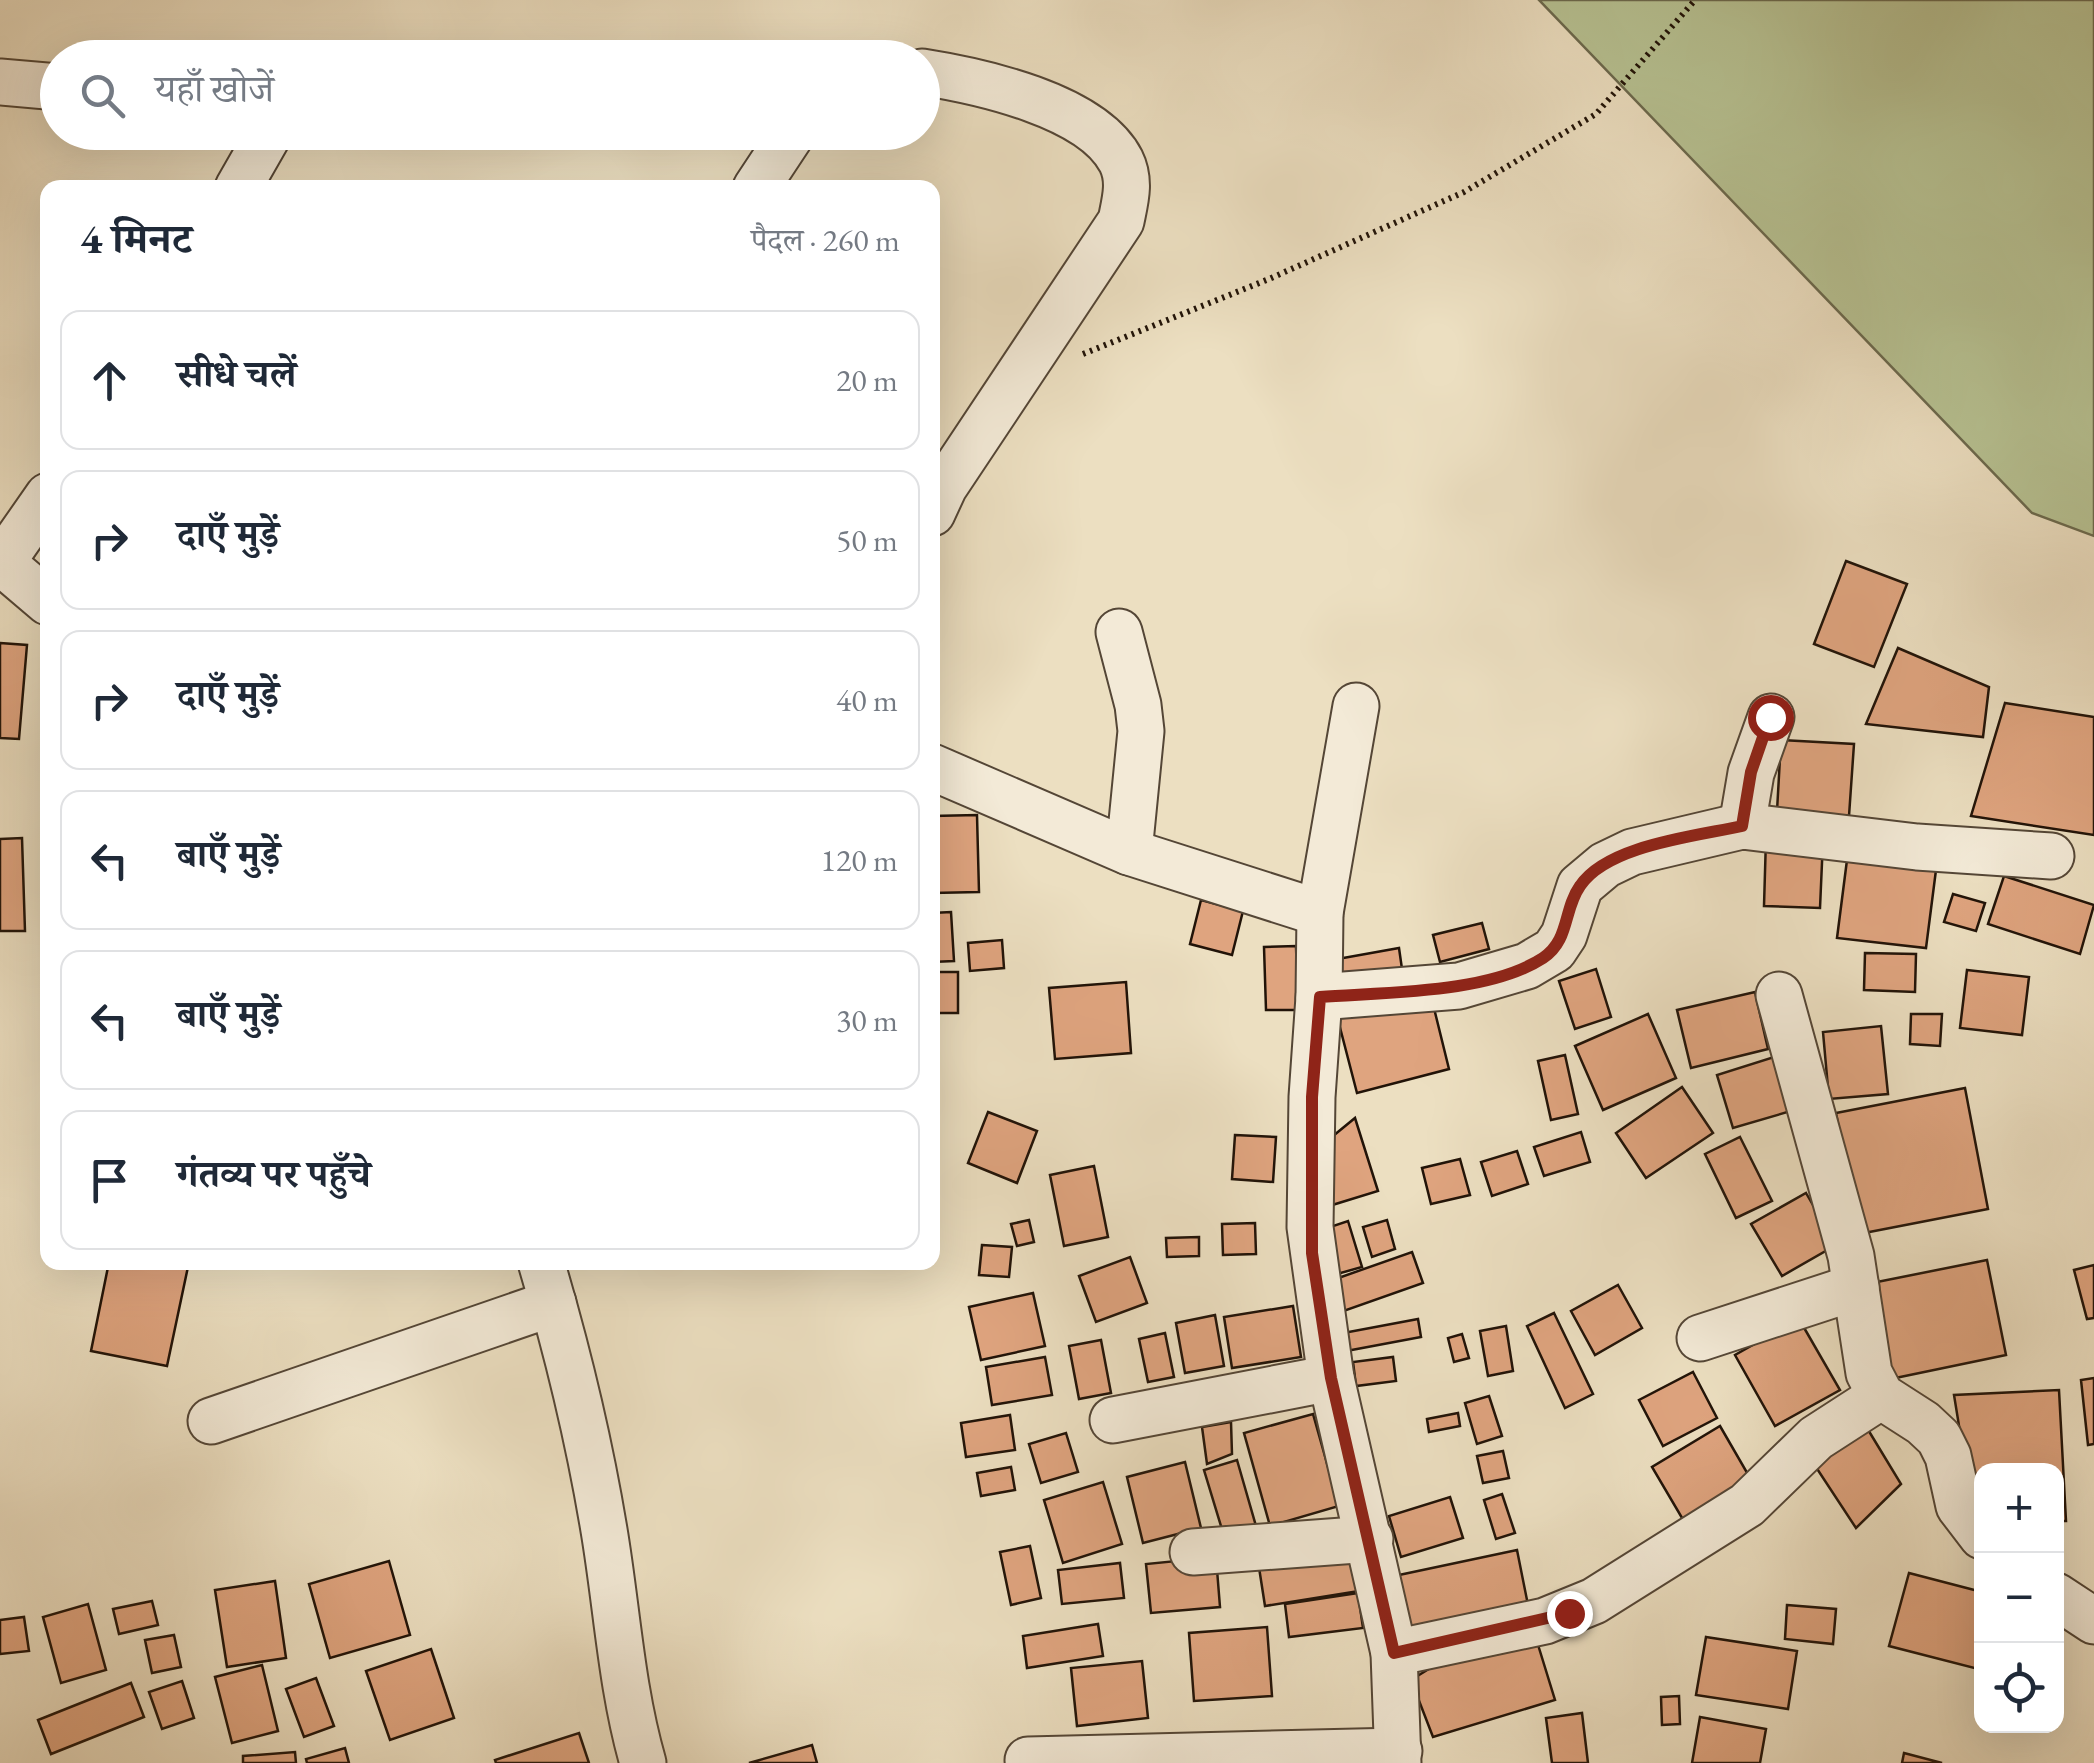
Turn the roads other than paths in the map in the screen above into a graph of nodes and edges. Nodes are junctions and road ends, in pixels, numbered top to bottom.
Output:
1 (940, 75) edge
2 (0, 82) edge
3 (40, 85) edge
4 (260, 150) edge
5 (781, 150) edge
6 (243, 180) edge
7 (761, 180) edge
8 (940, 496) edge
9 (40, 508) edge
10 (1, 564) edge
11 (40, 596) edge
12 (1119, 632) dead end
13 (1356, 706) dead end
14 (1770, 717) dead end
15 (940, 770) edge
16 (1742, 826) junction
17 (1130, 852) junction
18 (2051, 856) dead end
19 (1320, 913) junction
20 (1779, 996) dead end
21 (1320, 997) junction
22 (547, 1283) edge
23 (1856, 1287) junction
24 (1700, 1338) dead end
25 (1331, 1378) junction
26 (1881, 1396) junction
27 (211, 1420) dead end
28 (1114, 1420) dead end
29 (1974, 1526) edge
30 (1370, 1539) junction
31 (1193, 1552) dead end
32 (2064, 1601) edge
33 (2094, 1621) edge
34 (1394, 1653) junction
35 (1398, 1757) edge
36 (1028, 1760) dead end
37 (644, 1763) edge

1 - 8 street
2 - 3 street
4 - 6 street
5 - 7 street
9 - 10 street
10 - 11 street
12 - 17 street
13 - 19 street
14 - 16 street
15 - 17 street
16 - 18 street
16 - 21 street
17 - 19 street
19 - 21 street
20 - 23 street
21 - 25 street
22 - 27 street
22 - 37 street
23 - 24 street
23 - 26 street
25 - 28 street
25 - 30 street
26 - 29 street
26 - 34 street
30 - 31 street
30 - 34 street
32 - 33 street
34 - 35 street
35 - 36 street

